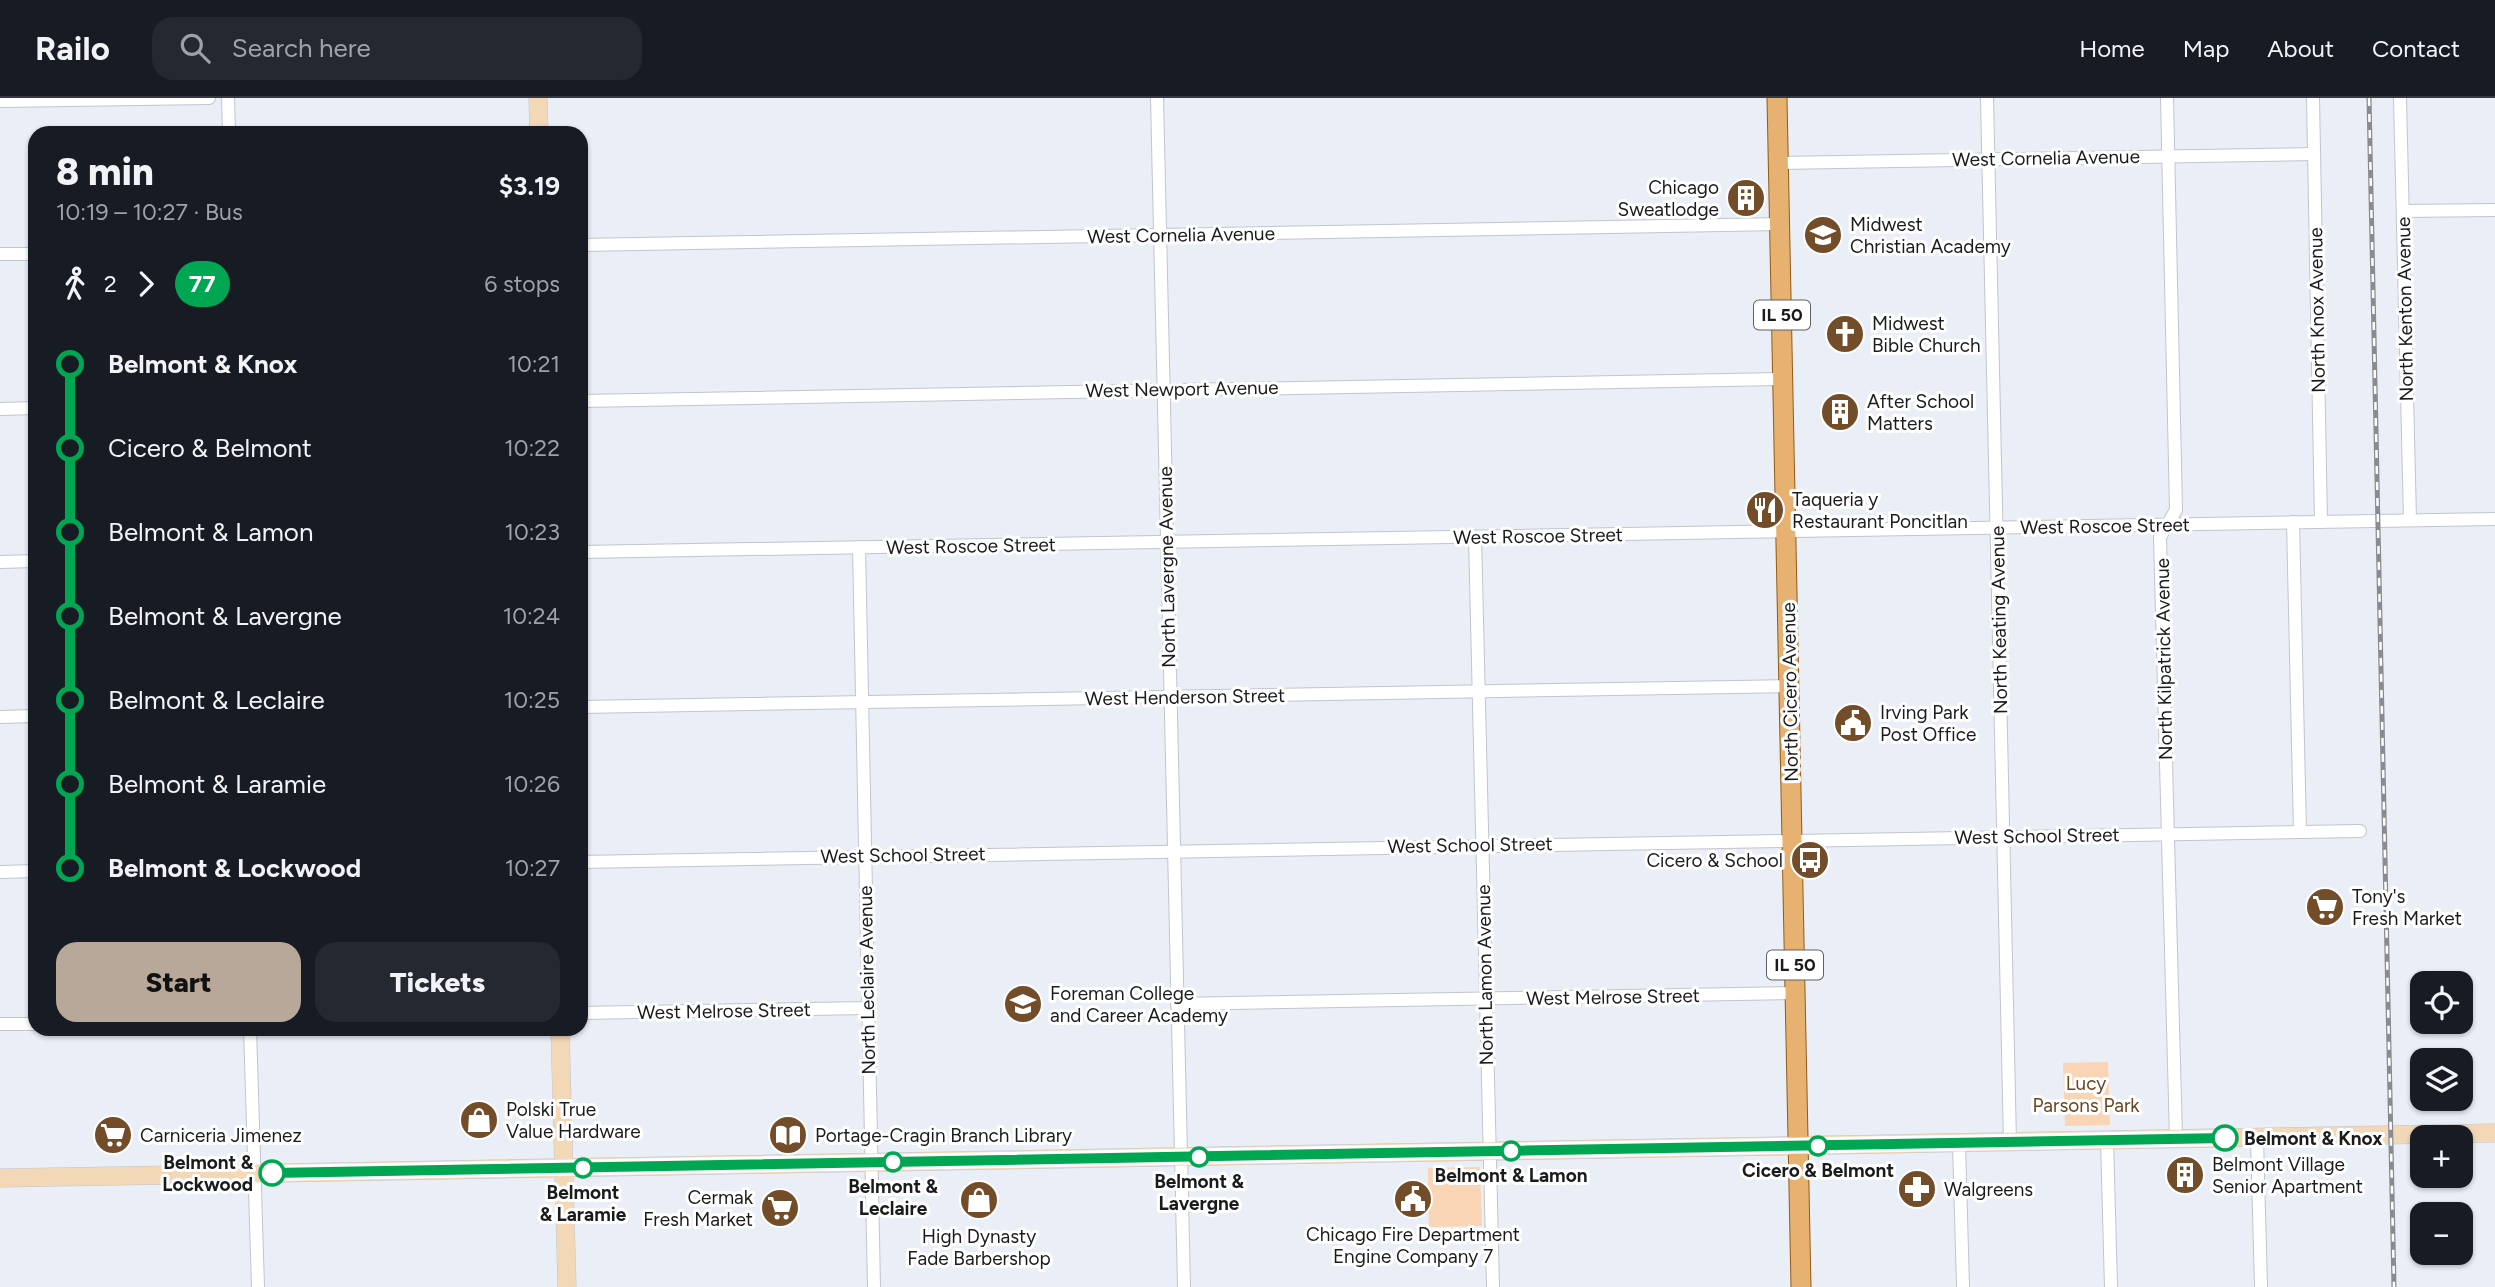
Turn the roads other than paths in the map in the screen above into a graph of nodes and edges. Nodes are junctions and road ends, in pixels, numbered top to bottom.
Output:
1 (209, 98) edge
2 (228, 98) edge
3 (538, 98) edge
4 (1157, 98) edge
5 (1777, 98) edge
6 (1987, 98) edge
7 (2166, 98) edge
8 (2313, 98) edge
9 (2400, 98) edge
10 (0, 101) edge
11 (229, 126) edge
12 (539, 126) edge
13 (2314, 154) junction
14 (2168, 157) junction
15 (1988, 159) junction
16 (1779, 163) junction
17 (2495, 210) edge
18 (2403, 211) junction
19 (1780, 224) junction
20 (1160, 235) junction
21 (588, 245) edge
22 (0, 254) edge
23 (28, 254) edge
24 (1783, 379) junction
25 (1163, 390) junction
26 (588, 401) edge
27 (28, 408) edge
28 (0, 409) edge
29 (2495, 519) edge
30 (2410, 520) junction
31 (2293, 522) junction
32 (2321, 522) junction
33 (2168, 524) junction
34 (1997, 528) junction
35 (1787, 532) junction
36 (1475, 537) junction
37 (1167, 542) junction
38 (859, 547) junction
39 (588, 552) edge
40 (28, 561) edge
41 (0, 562) edge
42 (1790, 686) junction
43 (1478, 692) junction
44 (1170, 697) junction
45 (862, 702) junction
46 (588, 707) edge
47 (28, 716) edge
48 (0, 717) edge
49 (2360, 831) dead end
50 (2300, 832) junction
51 (2168, 834) junction
52 (2003, 836) junction
53 (1793, 840) junction
54 (1482, 845) junction
55 (1174, 851) junction
56 (865, 855) junction
57 (588, 862) edge
58 (28, 871) edge
59 (0, 872) edge
60 (1796, 993) junction
61 (1486, 999) junction
62 (1177, 1004) junction
63 (868, 1008) junction
64 (588, 1013) edge
65 (0, 1024) edge
66 (28, 1024) edge
67 (250, 1036) edge
68 (560, 1036) edge
69 (2495, 1133) edge
70 (2257, 1138) junction
71 (2176, 1139) junction
72 (2107, 1140) junction
73 (2010, 1142) junction
74 (1959, 1143) junction
75 (1798, 1146) junction
76 (1489, 1152) junction
77 (1181, 1157) junction
78 (871, 1163) junction
79 (564, 1168) junction
80 (255, 1174) junction
81 (0, 1178) edge
82 (258, 1287) edge
83 (567, 1287) edge
84 (874, 1287) edge
85 (1184, 1287) edge
86 (1493, 1287) edge
87 (1801, 1287) edge
88 (1963, 1287) edge
89 (2111, 1287) edge
90 (2261, 1287) edge

1 - 10 street
2 - 11 street
3 - 12 main road
4 - 20 street, North Lavergne Avenue
5 - 16 main road, North Cicero Avenue / IL 50
6 - 15 street, North Keating Avenue
7 - 14 street, North Kilpatrick Avenue
8 - 13 street, North Knox Avenue
9 - 18 street, North Kenton Avenue
13 - 14 street, West Cornelia Avenue
13 - 32 street, North Knox Avenue
14 - 15 street, West Cornelia Avenue
14 - 33 street, North Kilpatrick Avenue
15 - 16 street, West Cornelia Avenue
15 - 34 street, North Keating Avenue
16 - 19 main road, North Cicero Avenue / IL 50
17 - 18 street
18 - 30 street, North Kenton Avenue
19 - 20 street, West Cornelia Avenue
19 - 24 main road, North Cicero Avenue / IL 50
20 - 21 street, West Cornelia Avenue
20 - 25 street, North Lavergne Avenue
22 - 23 street
24 - 25 street, West Newport Avenue
24 - 35 main road, North Cicero Avenue / IL 50
25 - 26 street, West Newport Avenue
25 - 37 street, North Lavergne Avenue
27 - 28 street
29 - 30 street, West Roscoe Street
30 - 32 street, West Roscoe Street
31 - 32 street, West Roscoe Street
31 - 33 street, West Roscoe Street
31 - 50 street
33 - 34 street, West Roscoe Street
33 - 51 street, North Kilpatrick Avenue
34 - 35 street, West Roscoe Street
34 - 52 street, North Keating Avenue
35 - 36 street, West Roscoe Street
35 - 42 main road, North Cicero Avenue / IL 50
36 - 37 street, West Roscoe Street
36 - 43 street, North Lamon Avenue
37 - 38 street, West Roscoe Street
37 - 44 street, North Lavergne Avenue
38 - 39 street, West Roscoe Street
38 - 45 street, North Leclaire Avenue
40 - 41 street
42 - 43 street, West Henderson Street
42 - 53 main road, North Cicero Avenue / IL 50
43 - 44 street, West Henderson Street
43 - 54 street, North Lamon Avenue
44 - 45 street, West Henderson Street
44 - 55 street, North Lavergne Avenue
45 - 46 street, West Henderson Street
45 - 56 street, North Leclaire Avenue
47 - 48 street
49 - 50 street, West School Street
50 - 51 street, West School Street
51 - 52 street, West School Street
51 - 71 street, North Kilpatrick Avenue
52 - 53 street, West School Street
52 - 73 street, North Keating Avenue
53 - 54 street, West School Street
53 - 60 main road, North Cicero Avenue / IL 50
54 - 55 street, West School Street
54 - 61 street, North Lamon Avenue
55 - 56 street, West School Street
55 - 62 street, North Lavergne Avenue
56 - 57 street, West School Street
56 - 63 street, North Leclaire Avenue
58 - 59 street
60 - 61 street, West Melrose Street
60 - 75 main road, North Cicero Avenue / IL 50
61 - 62 street, West Melrose Street
61 - 76 street, North Lamon Avenue
62 - 77 street, North Lavergne Avenue
63 - 64 street, West Melrose Street
63 - 78 street, North Leclaire Avenue
65 - 66 street
67 - 80 street
68 - 79 main road
69 - 70 main road
70 - 71 main road
70 - 90 street
71 - 72 main road
72 - 73 main road
72 - 89 street
73 - 74 main road
74 - 75 main road
74 - 88 street
75 - 76 main road
75 - 87 main road, North Cicero Avenue / IL 50
76 - 77 main road
76 - 86 street, North Lamon Avenue
77 - 78 main road
77 - 85 street, North Lavergne Avenue
78 - 79 main road
78 - 84 street, North Leclaire Avenue
79 - 80 main road
79 - 83 main road
80 - 81 main road
80 - 82 street

